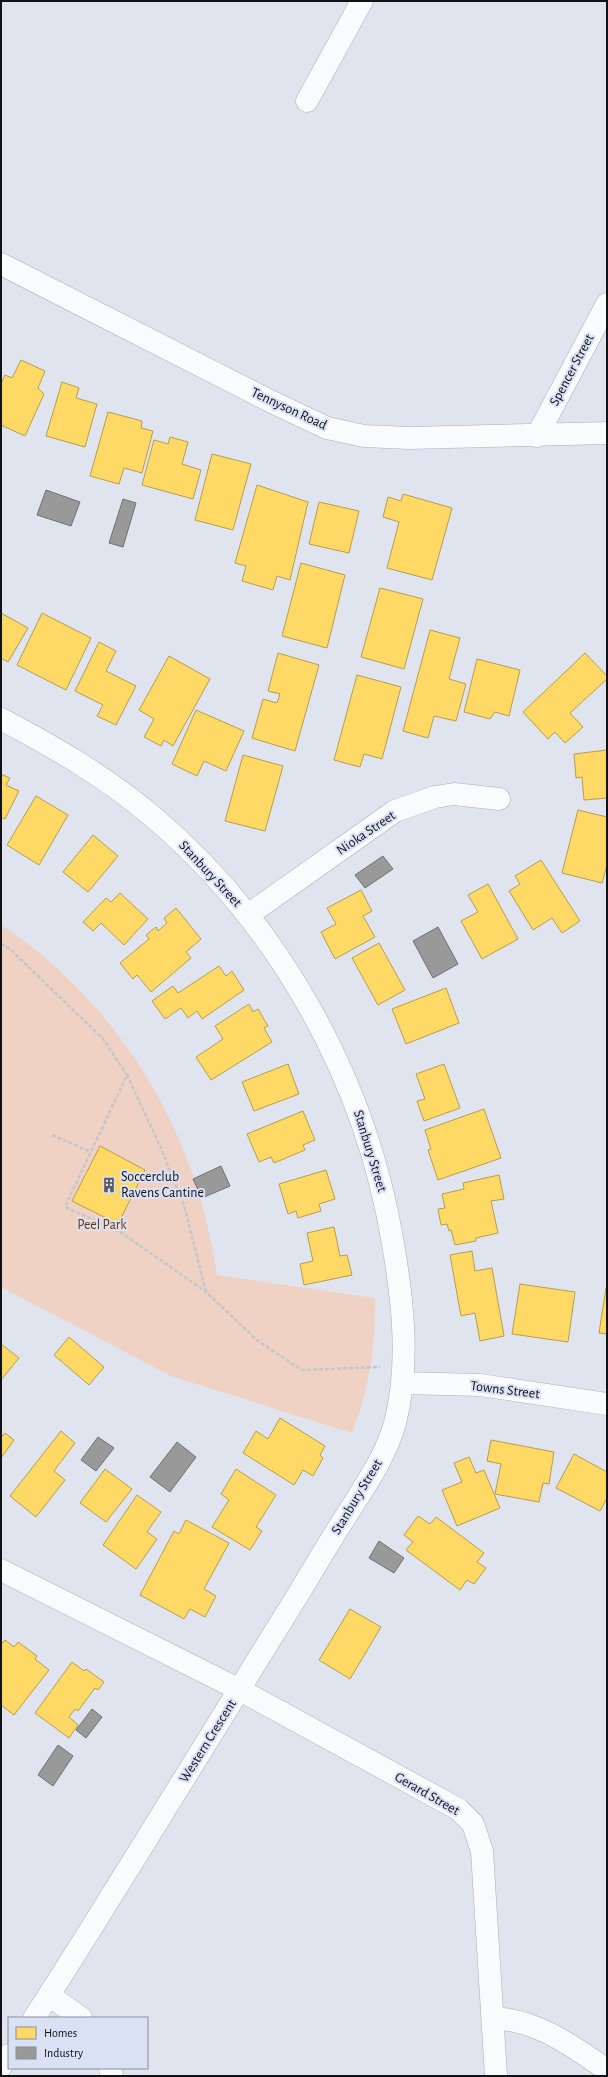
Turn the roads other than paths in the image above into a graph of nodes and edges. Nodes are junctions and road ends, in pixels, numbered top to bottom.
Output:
1 (362, 1) edge
2 (307, 101) dead end
3 (1, 264) edge
4 (607, 304) edge
5 (607, 433) edge
6 (537, 436) junction
7 (1, 719) edge
8 (499, 799) dead end
9 (248, 915) junction
10 (403, 1374) junction
11 (607, 1404) edge
12 (1, 1570) edge
13 (240, 1690) junction
14 (49, 1995) junction
15 (35, 2017) edge
16 (80, 2017) edge
17 (494, 2018) junction
18 (8, 2056) edge
19 (1, 2066) edge
20 (607, 2070) edge
21 (496, 2076) edge

1 - 2 street
3 - 6 street, Tennyson Road
4 - 6 street, Spencer Street
5 - 6 street, Tennyson Road
7 - 9 street, Stanbury Street
8 - 9 street, Nioka Street
9 - 10 street, Stanbury Street
10 - 11 street, Towns Street
10 - 13 street, Stanbury Street
12 - 13 street, Western Crescent
13 - 14 street, Western Crescent
13 - 17 street, Gerard Street
14 - 15 street, Western Crescent
14 - 16 street
17 - 20 street
17 - 21 street, Gerard Street
18 - 19 street

